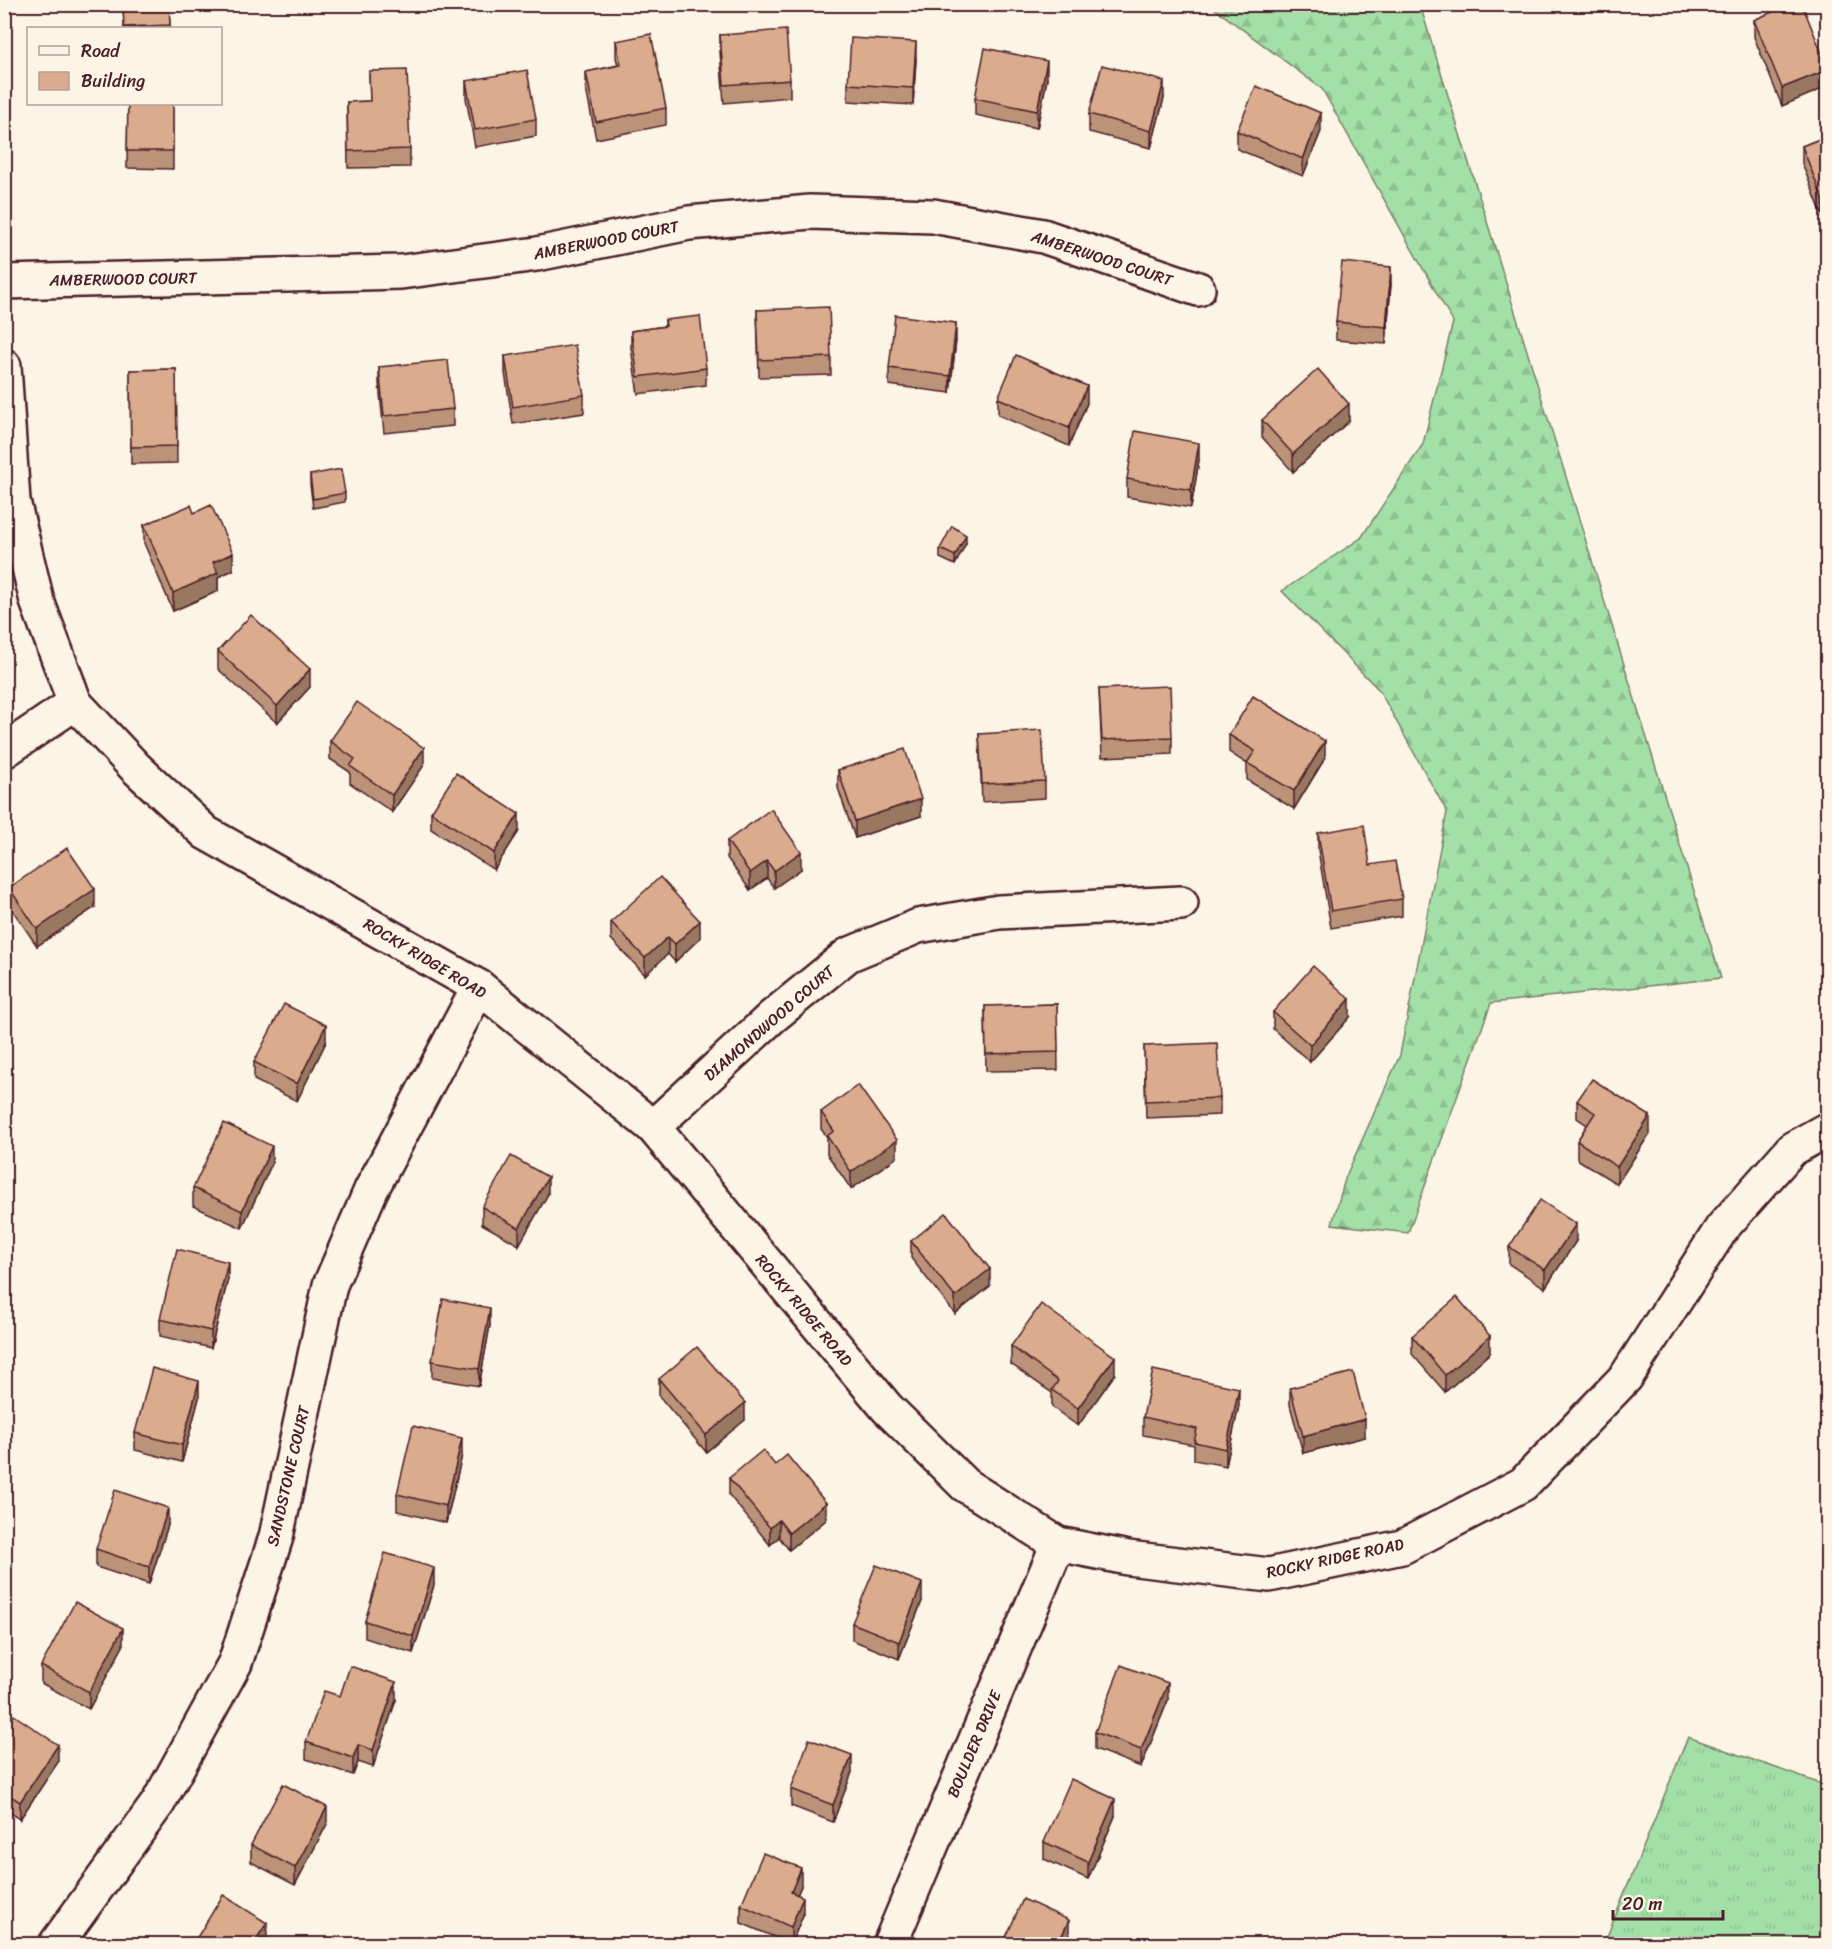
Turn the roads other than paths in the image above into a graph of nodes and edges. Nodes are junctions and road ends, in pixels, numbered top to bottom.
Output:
1 (4, 282) edge
2 (1198, 289) dead end
3 (4, 366) edge
4 (75, 704) junction
5 (4, 751) edge
6 (1181, 903) dead end
7 (479, 987) junction
8 (652, 1127) junction
9 (1827, 1129) edge
10 (1058, 1544) junction
11 (56, 1944) edge
12 (890, 1944) edge

1 - 2 street, AMBERWOOD COURT
3 - 4 street, ROCKY RIDGE ROAD
4 - 5 street
4 - 7 street, ROCKY RIDGE ROAD
6 - 8 street, DIAMONDWOOD COURT
7 - 8 street, ROCKY RIDGE ROAD
7 - 11 street, SANDSTONE COURT
8 - 10 street, ROCKY RIDGE ROAD
9 - 10 street, ROCKY RIDGE ROAD
10 - 12 street, BOULDER DRIVE

